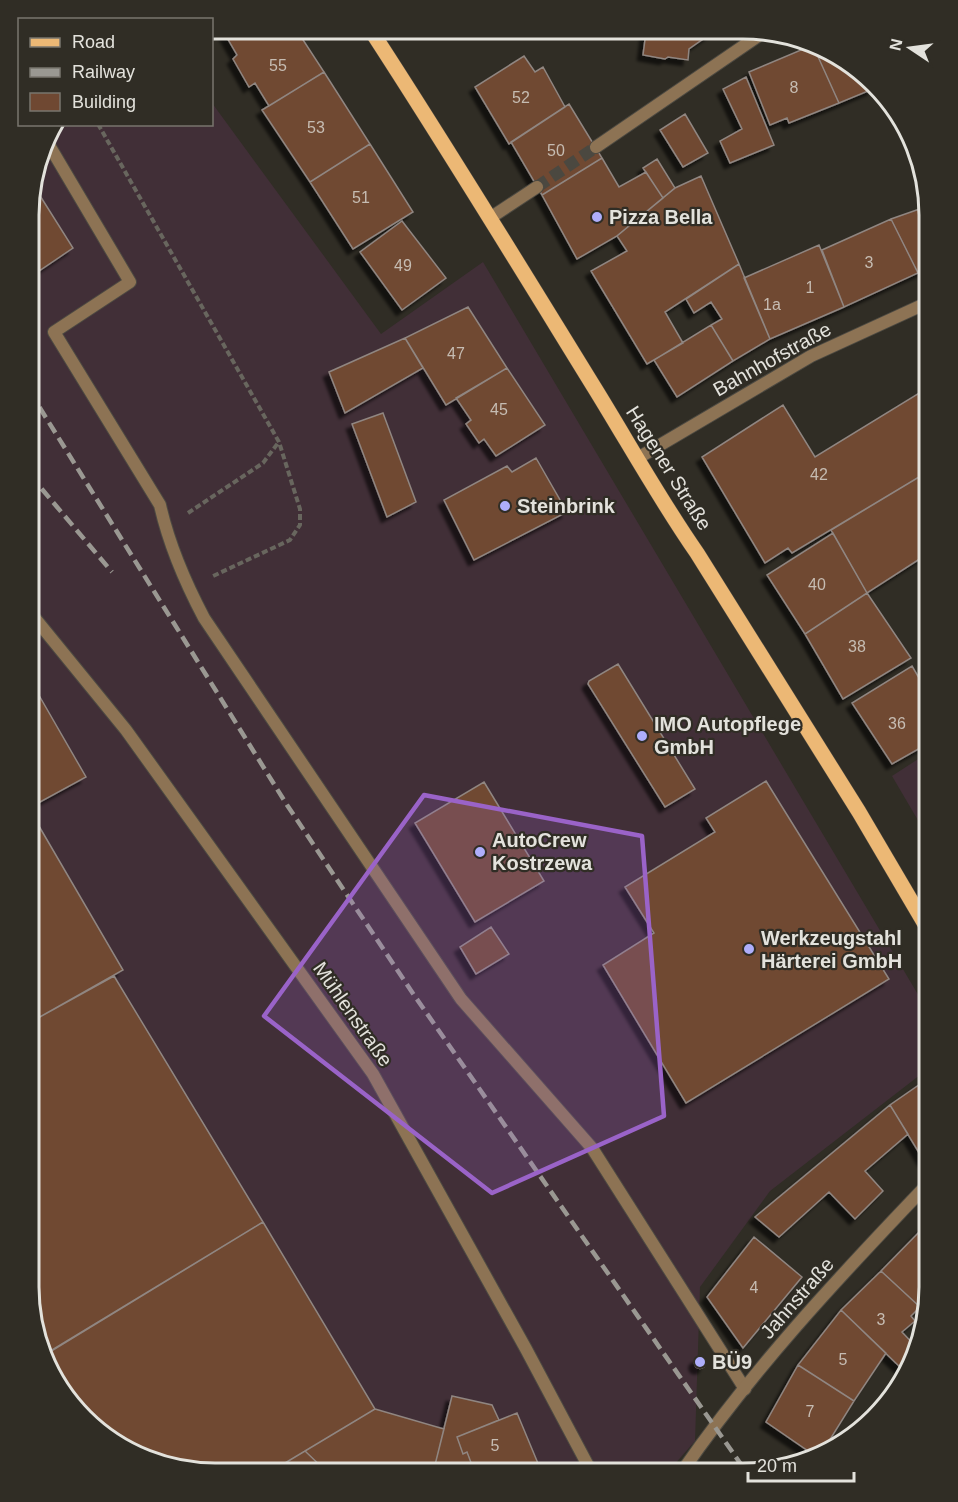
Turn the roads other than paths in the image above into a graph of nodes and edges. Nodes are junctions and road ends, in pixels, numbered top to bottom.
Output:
1 (376, 39) edge
2 (752, 40) edge
3 (596, 147) tunnel mouth
4 (51, 150) edge
5 (537, 187) tunnel mouth
6 (490, 218) junction
7 (919, 307) edge
8 (638, 458) junction
9 (39, 623) edge
10 (919, 914) edge
11 (919, 1192) edge
12 (745, 1389) junction
13 (587, 1463) edge
14 (689, 1463) edge

1 - 6 main road, Hagener Straße
2 - 3 street
4 - 12 street
5 - 6 street
6 - 8 main road, Hagener Straße
7 - 8 street, Bahnhofstraße
8 - 10 main road, Hagener Straße
9 - 13 street, Mühlenstraße
11 - 12 street, Jahnstraße
12 - 14 street, Jahnstraße

